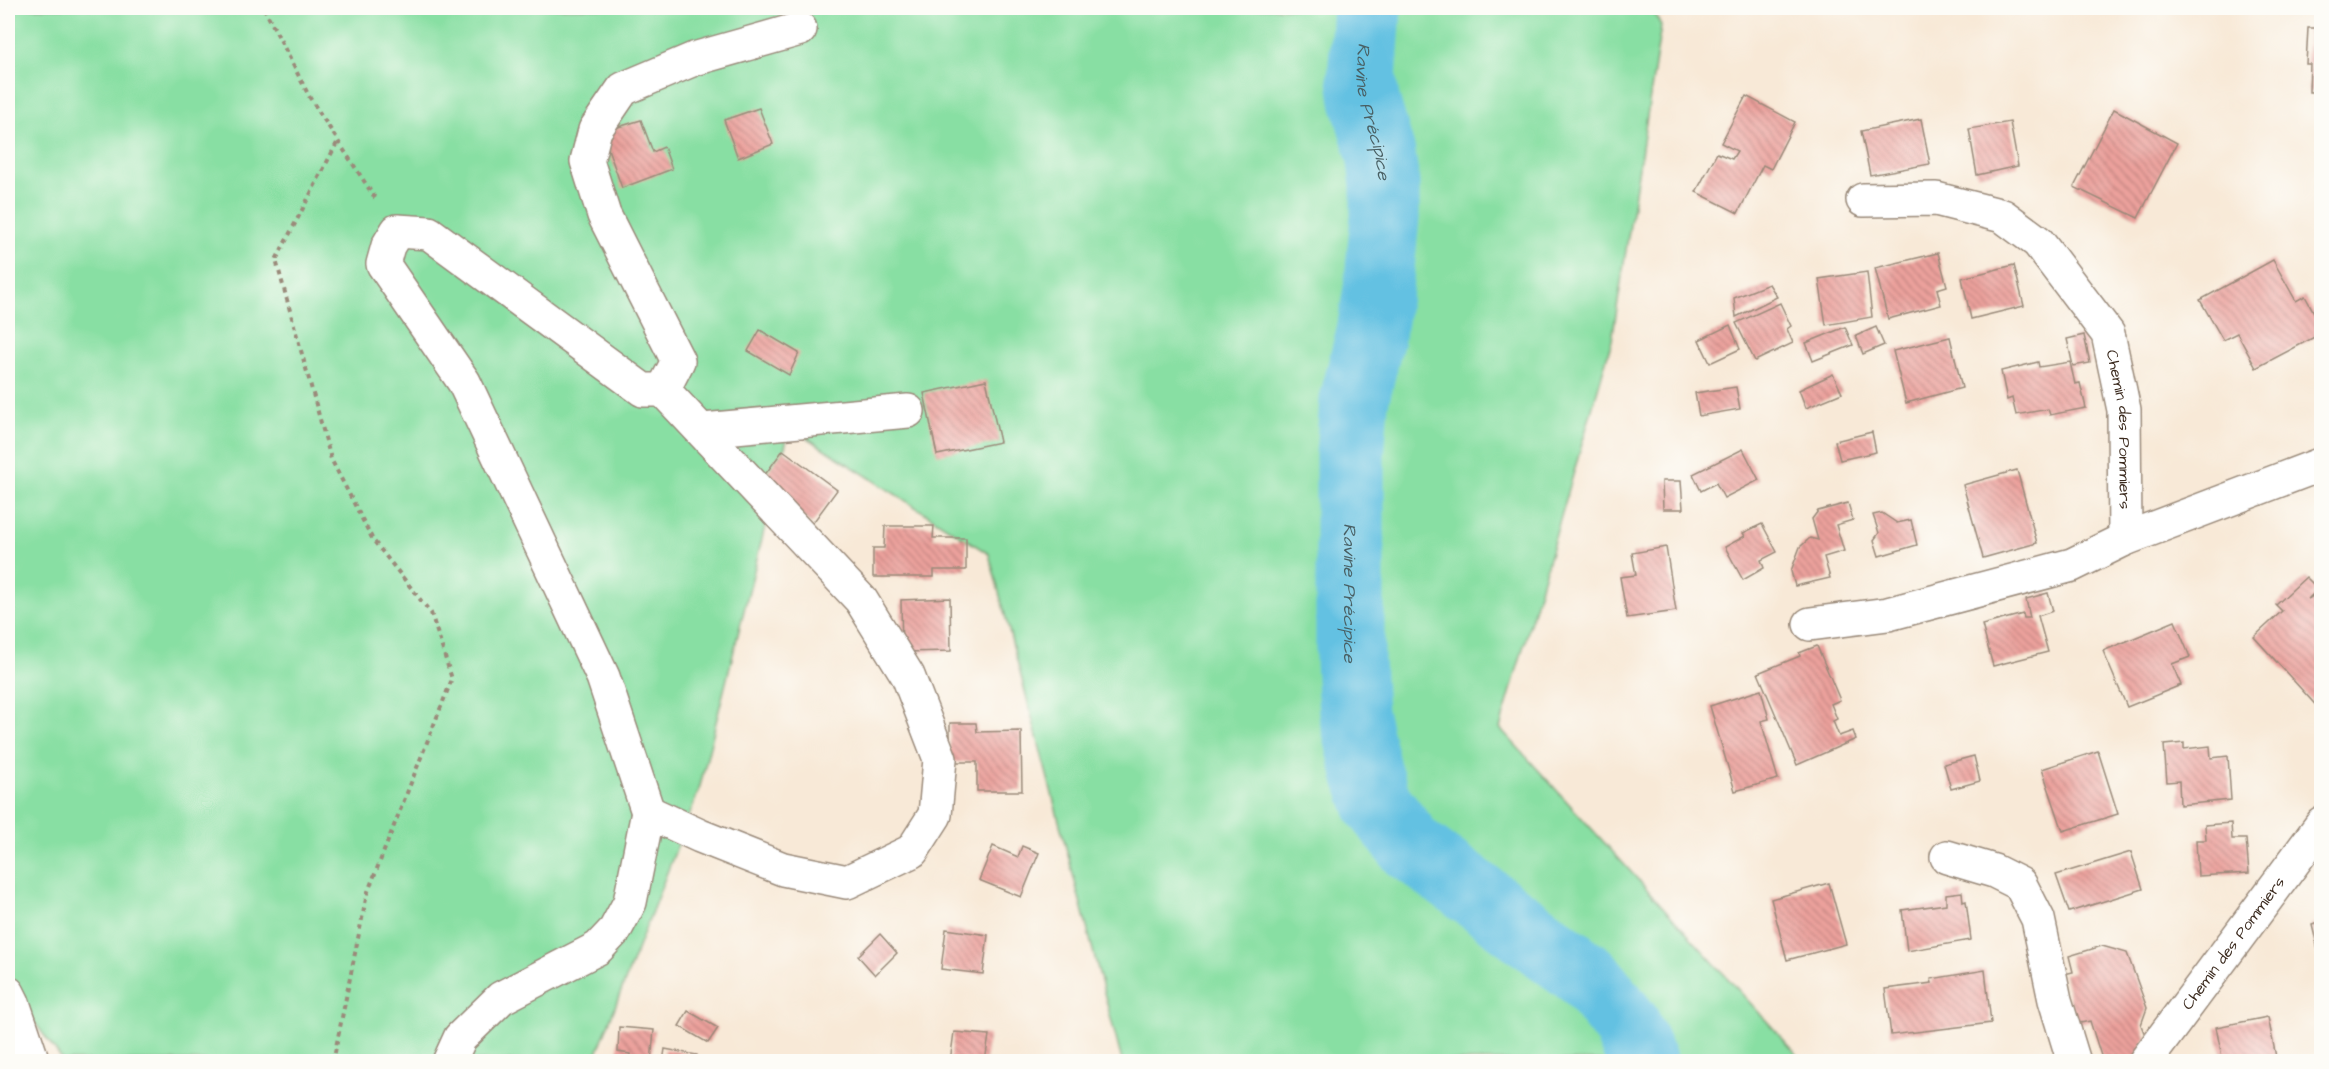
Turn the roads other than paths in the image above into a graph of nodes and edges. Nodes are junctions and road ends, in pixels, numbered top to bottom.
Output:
1 (800, 30) dead end
2 (1863, 200) dead end
3 (663, 390) junction
4 (908, 411) dead end
5 (703, 430) junction
6 (2322, 464) edge
7 (2125, 538) junction
8 (1810, 624) dead end
9 (648, 812) junction
10 (2322, 824) edge
11 (1947, 857) dead end
12 (8, 993) edge
13 (33, 1062) edge
14 (449, 1062) edge
15 (2074, 1062) edge
16 (2145, 1062) edge

1 - 3 street
2 - 7 street, Chemin des Pommiers
3 - 5 street
3 - 9 street
4 - 5 street
5 - 9 street
6 - 7 street, Chemin des Pommiers
7 - 8 street, Chemin des Pommiers
9 - 14 street
10 - 16 street, Chemin des Pommiers
11 - 15 street
12 - 13 street

